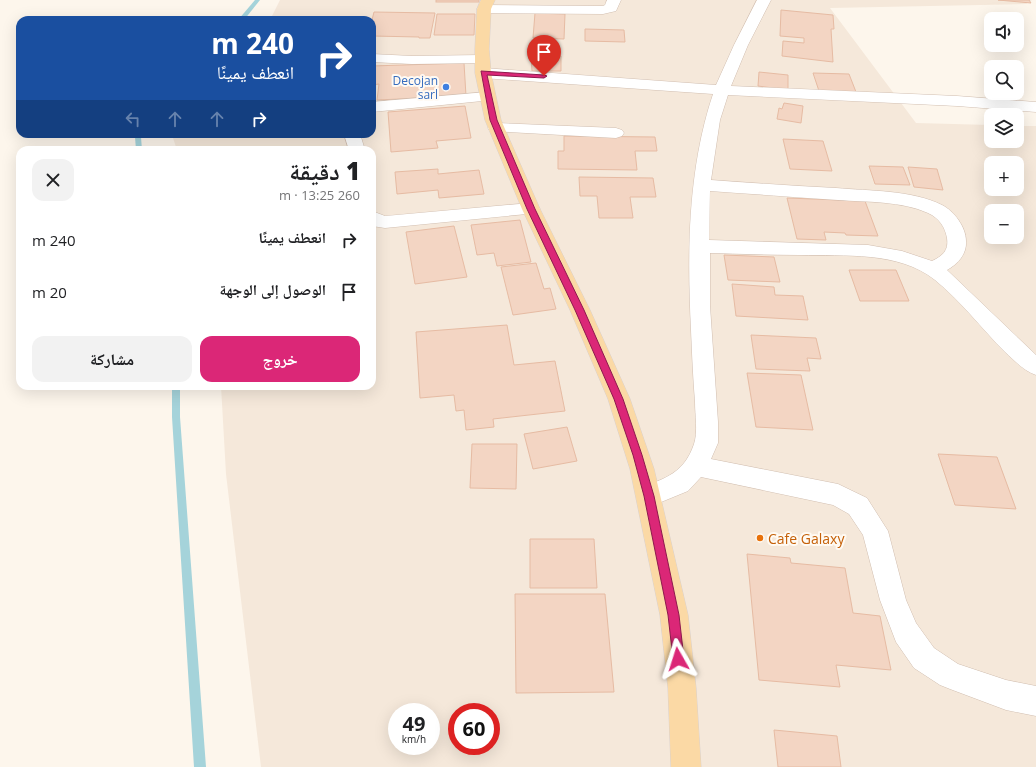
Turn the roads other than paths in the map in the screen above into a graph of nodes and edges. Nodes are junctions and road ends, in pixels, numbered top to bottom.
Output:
1 (614, 0) edge
2 (764, 0) edge
3 (486, 5) edge
4 (376, 58) edge
5 (483, 66) junction
6 (722, 89) junction
7 (487, 96) junction
8 (1036, 106) edge
9 (376, 108) edge
10 (496, 128) junction
11 (616, 133) dead end
12 (701, 185) junction
13 (531, 209) junction
14 (376, 221) edge
15 (701, 246) junction
16 (933, 269) junction
17 (1036, 367) edge
18 (696, 466) junction
19 (649, 496) junction
20 (1036, 701) edge
21 (686, 767) edge

1 - 3 street
2 - 6 street
3 - 5 main road
4 - 5 street
5 - 6 street
5 - 7 main road
6 - 8 street
6 - 12 street
7 - 9 street
7 - 10 main road
10 - 11 street
10 - 13 main road
12 - 15 street
12 - 16 street
13 - 14 street
13 - 19 main road
15 - 16 street
15 - 18 street
16 - 17 street
18 - 19 street
18 - 20 street
19 - 21 main road

